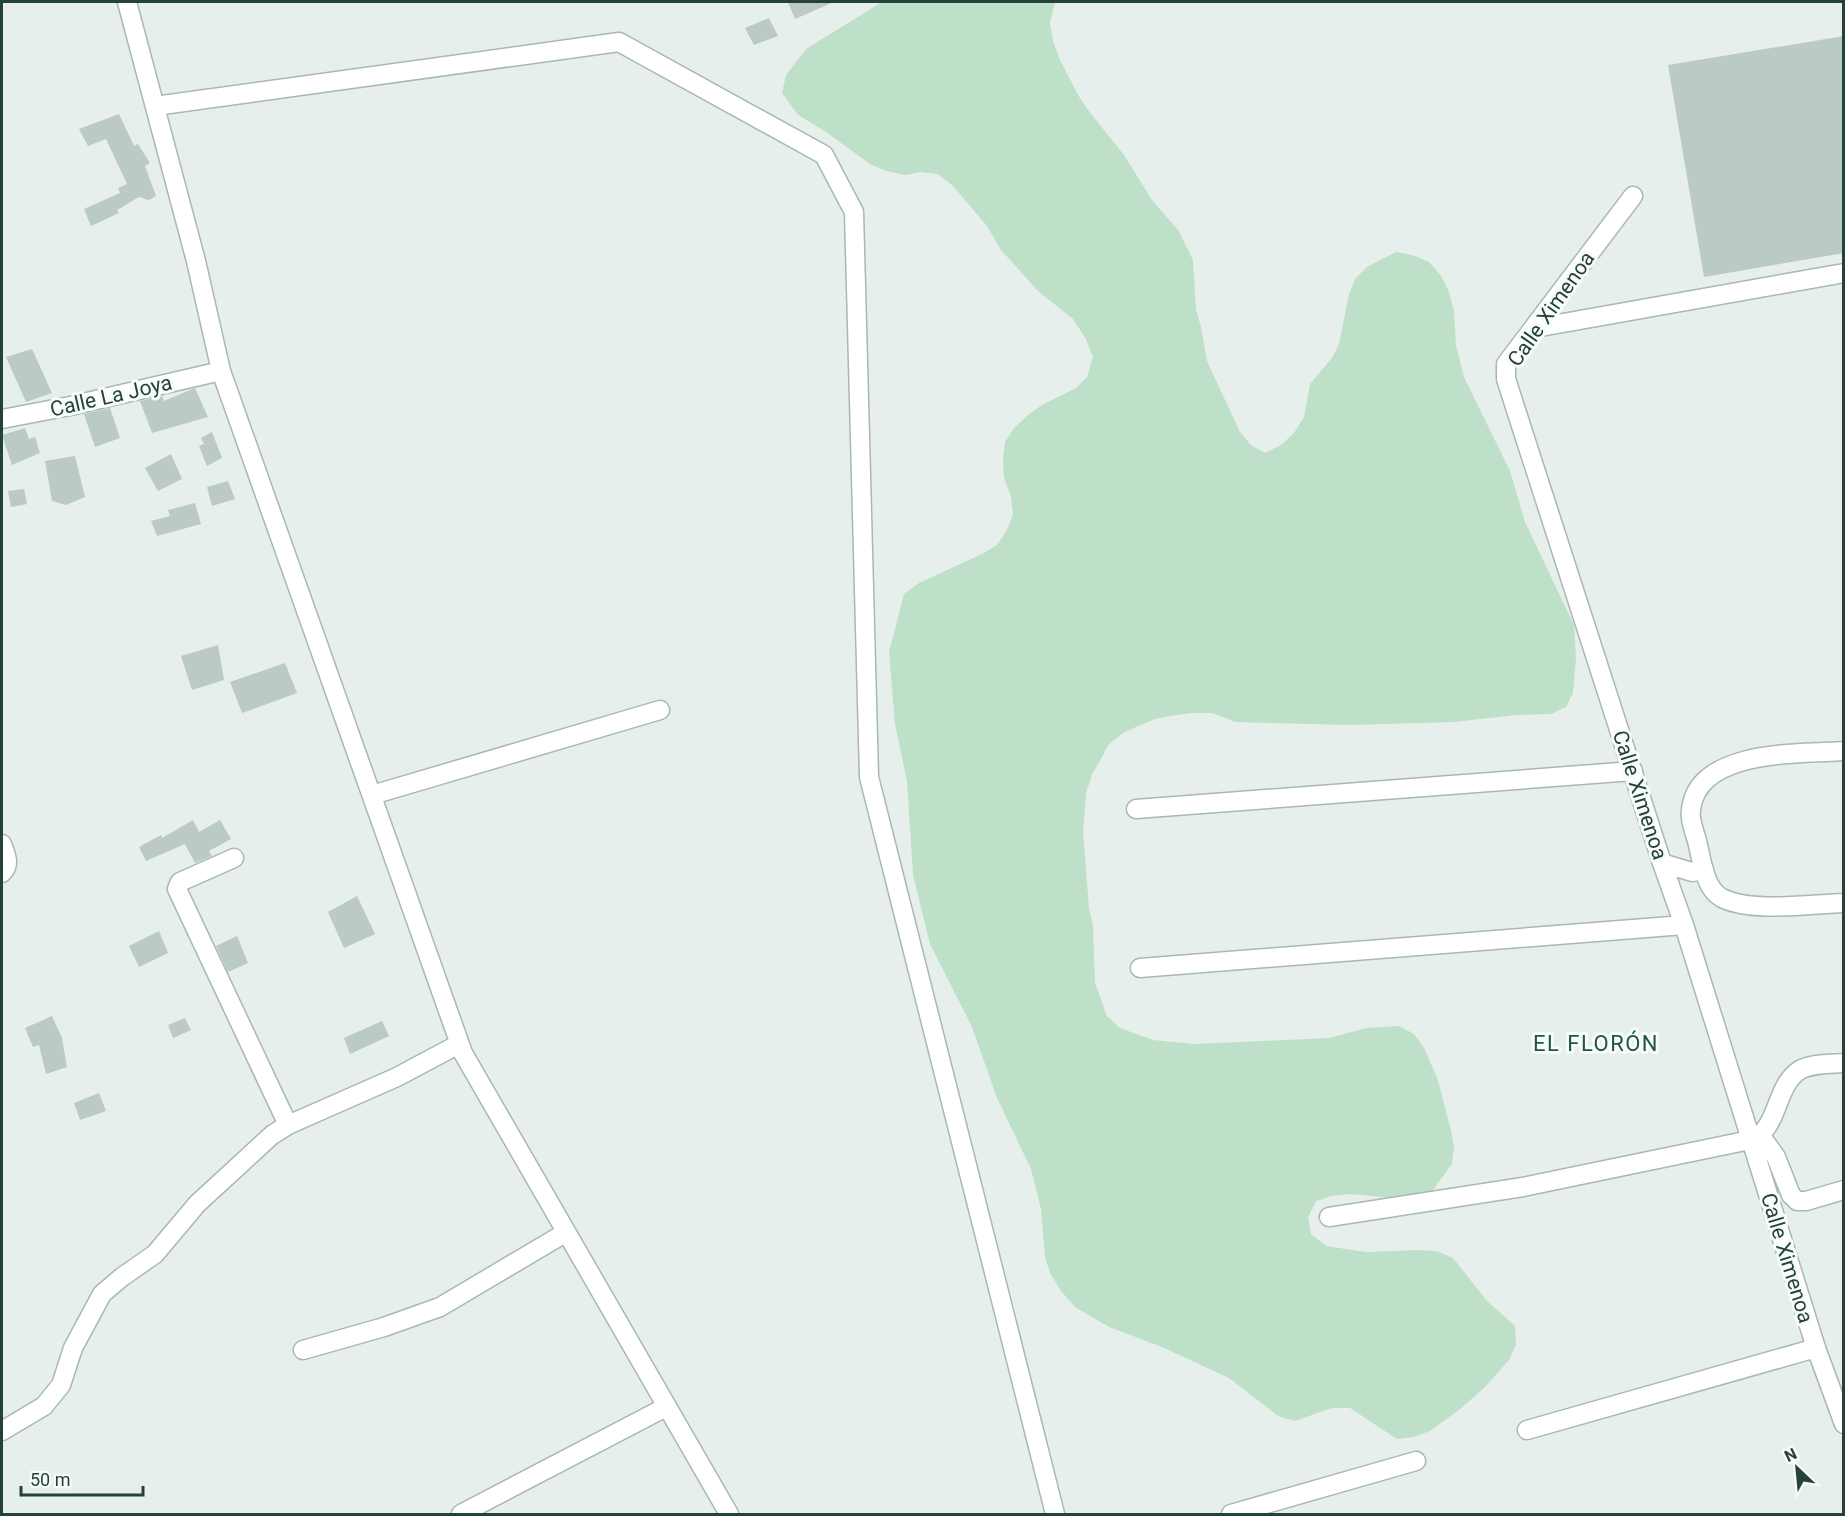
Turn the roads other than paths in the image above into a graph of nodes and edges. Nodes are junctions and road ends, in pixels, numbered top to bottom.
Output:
1 (127, 2) edge
2 (155, 106) junction
3 (1633, 196) dead end
4 (1844, 273) edge
5 (1535, 328) junction
6 (221, 370) junction
7 (2, 419) edge
8 (660, 710) dead end
9 (1844, 751) edge
10 (1633, 771) junction
11 (372, 795) junction
12 (1136, 809) dead end
13 (2, 844) edge
14 (234, 858) dead end
15 (1662, 863) junction
16 (1704, 870) junction
17 (2, 873) edge
18 (1844, 903) edge
19 (1684, 925) junction
20 (1140, 969) dead end
21 (459, 1044) junction
22 (1844, 1063) edge
23 (288, 1125) junction
24 (1756, 1138) junction
25 (1844, 1190) edge
26 (1329, 1216) dead end
27 (565, 1233) junction
28 (1816, 1348) junction
29 (303, 1350) dead end
30 (666, 1407) junction
31 (1844, 1424) edge
32 (1527, 1430) dead end
33 (2, 1431) edge
34 (1416, 1461) dead end
35 (461, 1515) edge
36 (729, 1515) edge
37 (1055, 1515) edge
38 (1231, 1515) edge

1 - 2 street
2 - 6 street
2 - 37 street
3 - 5 street, Calle Ximenoa
4 - 5 street
5 - 10 street, Calle Ximenoa
6 - 7 street, Calle La Joya
6 - 11 street
8 - 11 street
9 - 16 street
10 - 12 street
10 - 15 street, Calle Ximenoa
11 - 21 street
13 - 17 street
14 - 23 street
15 - 16 street
15 - 19 street, Calle Ximenoa
16 - 18 street
19 - 20 street
19 - 24 street, Calle Ximenoa
21 - 23 street
21 - 27 street
22 - 24 street
23 - 33 street
24 - 25 street
24 - 26 street
24 - 28 street, Calle Ximenoa
27 - 29 street
27 - 30 street
28 - 31 street, Calle Ximenoa
28 - 32 street
30 - 35 street
30 - 36 street
34 - 38 street

